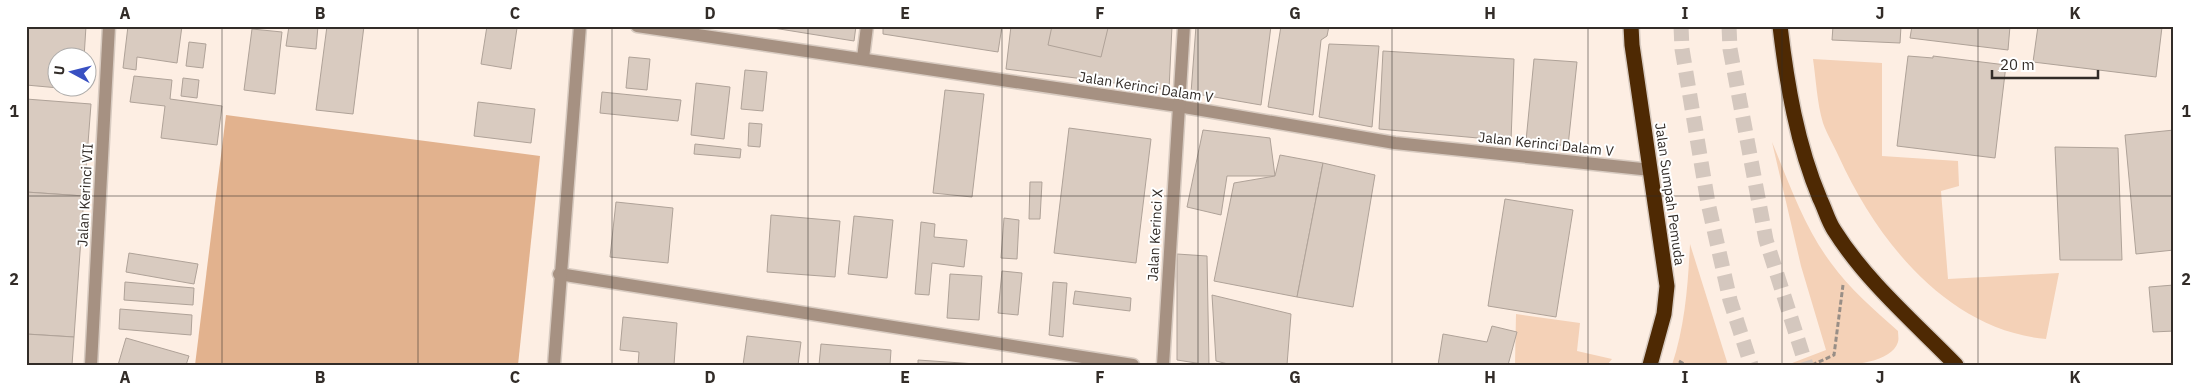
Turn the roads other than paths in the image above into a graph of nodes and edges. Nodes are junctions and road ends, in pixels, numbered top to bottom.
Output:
1 (109, 26) edge
2 (580, 26) edge
3 (637, 26) edge
4 (867, 26) edge
5 (1184, 26) edge
6 (1632, 26) edge
7 (1780, 26) edge
8 (863, 58) junction
9 (1178, 106) junction
10 (1651, 170) junction
11 (560, 274) junction
12 (91, 365) edge
13 (554, 365) edge
14 (1133, 365) edge
15 (1163, 365) edge
16 (1650, 365) edge
17 (1956, 365) edge

1 - 12 street, Jalan Kerinci VII
2 - 11 street
3 - 8 street, Jalan Kerinci Dalam V
4 - 8 street
5 - 9 street, Jalan Kerinci X
6 - 10 highway, Jalan Sumpah Pemuda
7 - 17 highway
8 - 9 street, Jalan Kerinci Dalam V
9 - 10 street, Jalan Kerinci Dalam V
9 - 15 street, Jalan Kerinci X
10 - 16 highway, Jalan Sumpah Pemuda
11 - 13 street
11 - 14 street

